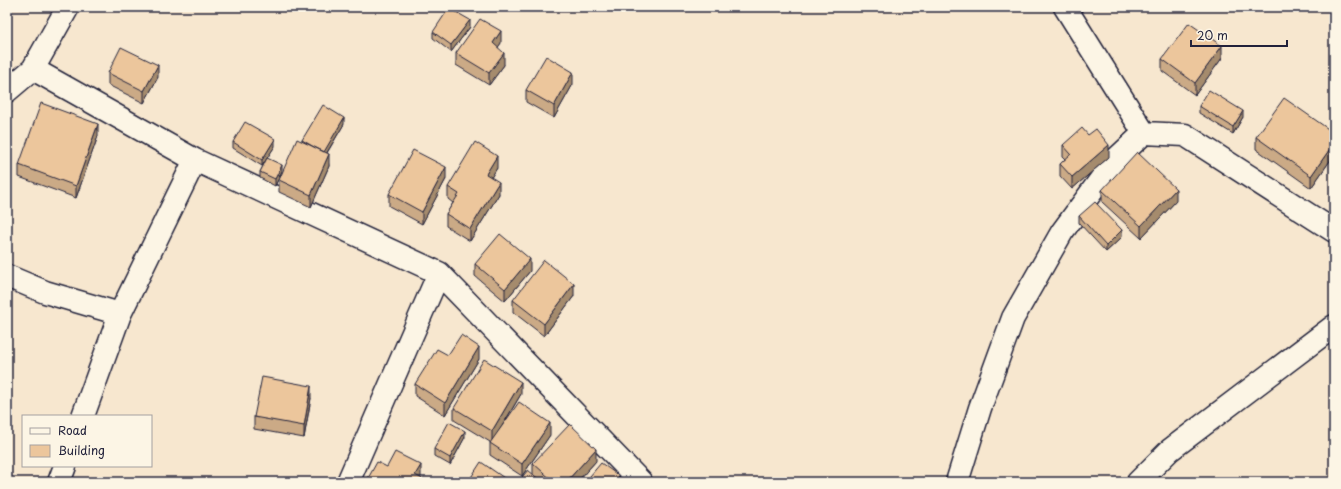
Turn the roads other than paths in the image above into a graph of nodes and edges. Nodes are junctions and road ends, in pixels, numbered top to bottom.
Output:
1 (68, 7) edge
2 (1065, 7) edge
3 (33, 69) junction
4 (7, 91) edge
5 (1144, 133) junction
6 (195, 160) junction
7 (1334, 230) edge
8 (439, 273) junction
9 (7, 276) edge
10 (120, 314) junction
11 (1334, 326) edge
12 (83, 415) edge
13 (65, 467) edge
14 (59, 482) edge
15 (348, 482) edge
16 (641, 482) edge
17 (957, 482) edge
18 (1138, 482) edge

1 - 3 street
2 - 5 street
3 - 4 street
3 - 6 street
5 - 7 street
5 - 17 street
6 - 8 street
6 - 10 street
8 - 15 street
8 - 16 street
9 - 10 street
10 - 12 street
11 - 18 street
13 - 14 street

